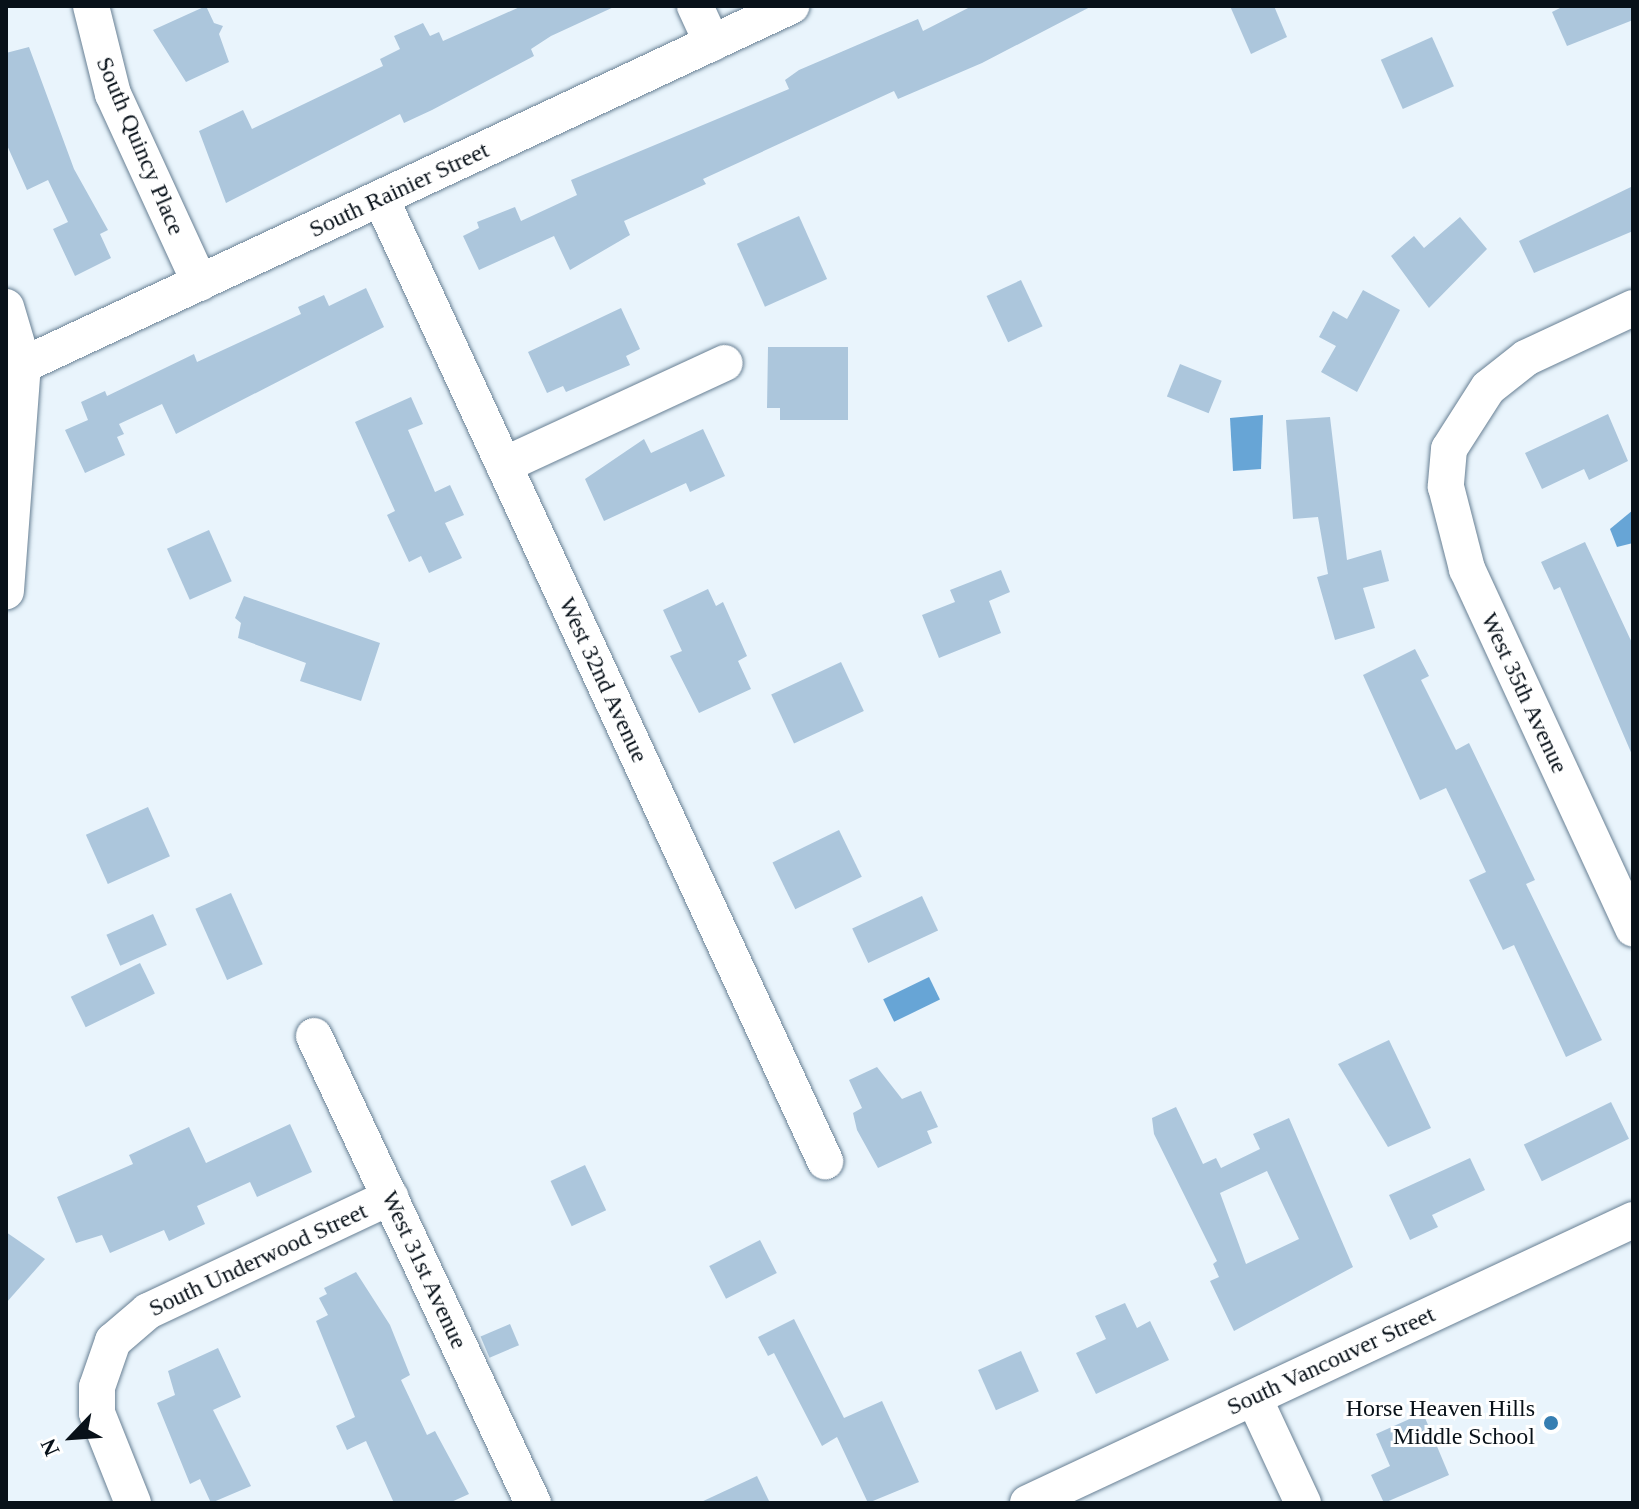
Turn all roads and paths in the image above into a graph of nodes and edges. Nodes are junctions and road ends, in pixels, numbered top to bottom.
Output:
1 (91, 6) edge
2 (695, 6) edge
3 (791, 6) edge
4 (712, 43) junction
5 (381, 199) junction
6 (200, 283) junction
7 (6, 307) edge
8 (1633, 308) edge
9 (725, 363) dead end
10 (15, 368) edge
11 (504, 465) junction
12 (6, 591) edge
13 (1633, 928) edge
14 (314, 1036) dead end
15 (825, 1161) dead end
16 (390, 1197) junction
17 (1633, 1220) edge
18 (1254, 1398) junction
19 (133, 1503) edge
20 (533, 1503) edge
21 (1028, 1503) edge
22 (1303, 1503) edge

1 - 6 street, South Quincy Place
2 - 4 street
3 - 4 street, South Rainier Street
4 - 5 street, South Rainier Street
5 - 6 street, South Rainier Street
5 - 11 street, West 32nd Avenue
6 - 10 street, South Rainier Street
7 - 10 street
8 - 13 street, West 35th Avenue
9 - 11 street
10 - 12 street
11 - 15 street, West 32nd Avenue
14 - 16 street, West 31st Avenue
16 - 19 street, South Underwood Street
16 - 20 street, West 31st Avenue
17 - 18 street, South Vancouver Street
18 - 21 street, South Vancouver Street
18 - 22 street

